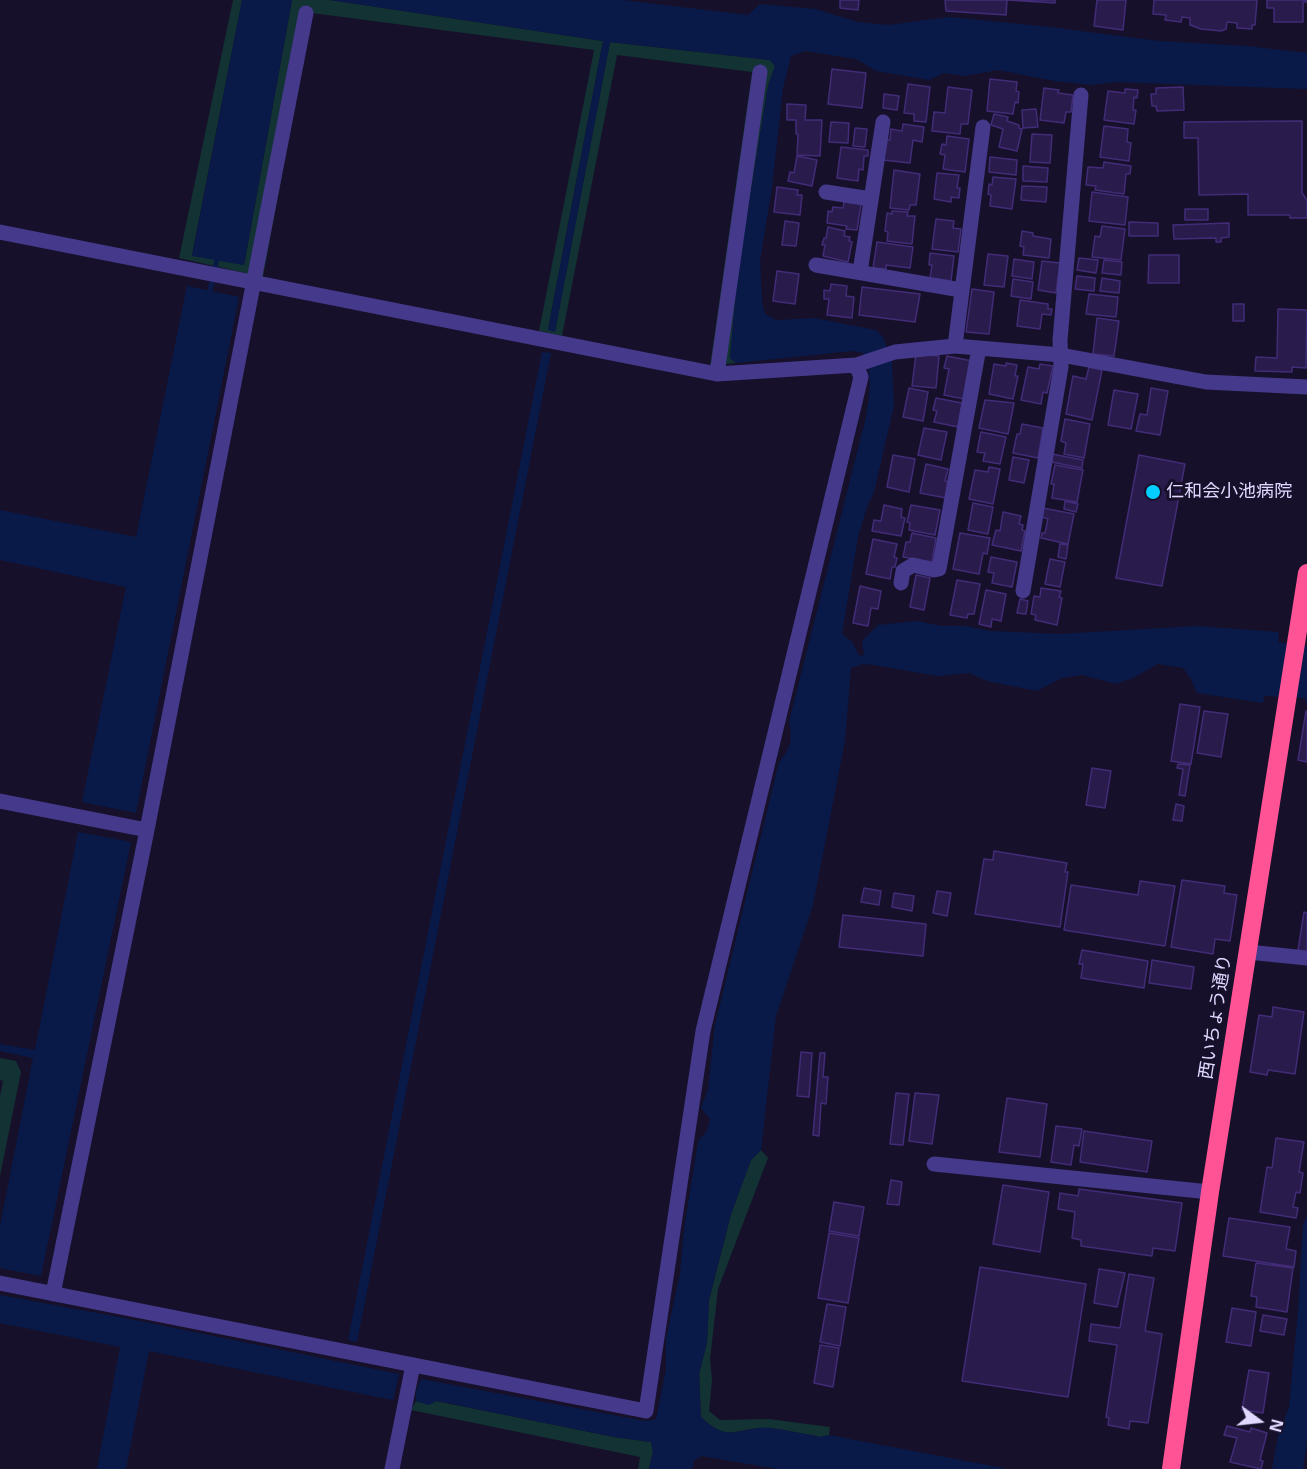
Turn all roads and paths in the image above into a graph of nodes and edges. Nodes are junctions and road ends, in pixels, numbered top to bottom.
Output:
1 (306, 13) dead end
2 (760, 72) dead end
3 (1081, 95) dead end
4 (883, 122) dead end
5 (983, 127) dead end
6 (826, 192) dead end
7 (872, 199) junction
8 (0, 232) edge
9 (816, 265) dead end
10 (860, 272) junction
11 (254, 283) junction
12 (961, 290) junction
13 (955, 346) junction
14 (980, 348) junction
15 (1061, 355) junction
16 (856, 365) junction
17 (717, 374) junction
18 (1307, 387) edge
19 (1307, 573) edge
20 (901, 583) dead end
21 (1023, 591) dead end
22 (0, 801) edge
23 (147, 830) junction
24 (1248, 952) junction
25 (1307, 958) edge
26 (934, 1164) dead end
27 (1210, 1192) junction
28 (0, 1282) edge
29 (53, 1293) junction
30 (413, 1365) junction
31 (392, 1469) edge
32 (1171, 1469) edge

1 - 11 street
2 - 17 street
3 - 15 street
4 - 7 street
5 - 12 street
6 - 7 street
7 - 10 street
8 - 11 street
9 - 10 street
10 - 12 street
11 - 17 street
11 - 23 street
12 - 13 street
13 - 14 street
13 - 16 street
14 - 15 street
14 - 20 street
15 - 18 street
15 - 21 street
16 - 17 street
16 - 30 street
19 - 24 highway, 西いちょう通り
22 - 23 street
23 - 29 street
24 - 25 street
24 - 27 highway, 西いちょう通り
26 - 27 street
27 - 32 highway, 西いちょう通り
28 - 29 street
29 - 30 street
30 - 31 street

